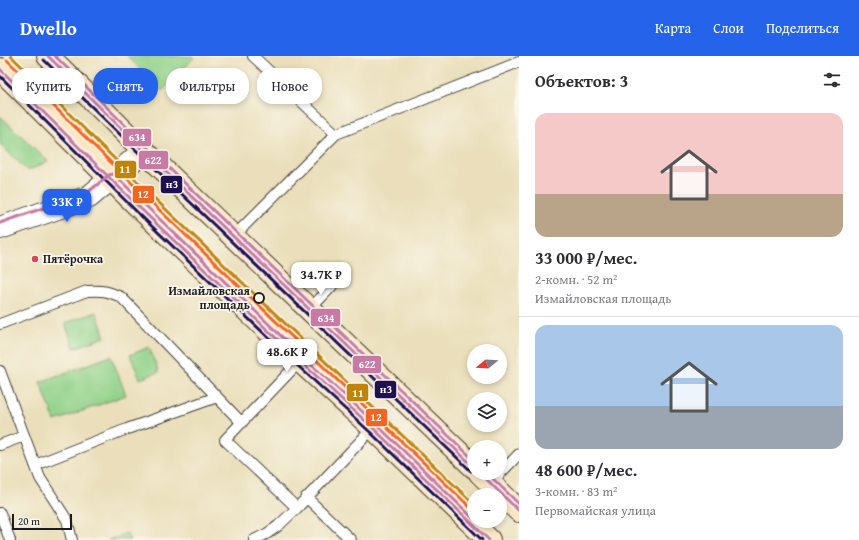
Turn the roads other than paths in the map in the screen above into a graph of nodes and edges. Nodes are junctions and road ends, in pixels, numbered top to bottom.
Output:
1 (48, 56) edge
2 (253, 56) edge
3 (519, 62) edge
4 (0, 69) edge
5 (336, 134) junction
6 (144, 150) junction
7 (112, 179) junction
8 (0, 228) edge
9 (234, 236) junction
10 (332, 286) dead end
11 (310, 309) junction
12 (0, 324) edge
13 (300, 361) junction
14 (0, 371) edge
15 (217, 397) junction
16 (242, 422) junction
17 (373, 428) junction
18 (24, 436) junction
19 (0, 445) edge
20 (519, 454) edge
21 (467, 460) edge
22 (507, 463) edge
23 (35, 465) junction
24 (488, 480) edge
25 (306, 497) junction
26 (297, 508) junction
27 (519, 511) edge
28 (0, 512) edge
29 (10, 540) edge
30 (72, 540) edge
31 (254, 540) edge
32 (351, 540) edge
33 (489, 540) edge

1 - 6 main road
2 - 5 lane
3 - 5 lane
4 - 7 main road
5 - 9 lane
6 - 7 street
6 - 9 main road
7 - 8 street
7 - 13 main road
9 - 11 main road
10 - 11 lane
11 - 21 main road
12 - 15 lane
13 - 16 lane
13 - 17 main road
14 - 18 lane
15 - 16 lane
15 - 23 lane
16 - 26 lane
17 - 25 lane
17 - 33 main road
18 - 19 lane
18 - 23 lane
20 - 22 lane
23 - 30 lane
24 - 27 main road
25 - 26 lane
25 - 32 lane
26 - 31 lane
28 - 29 lane

